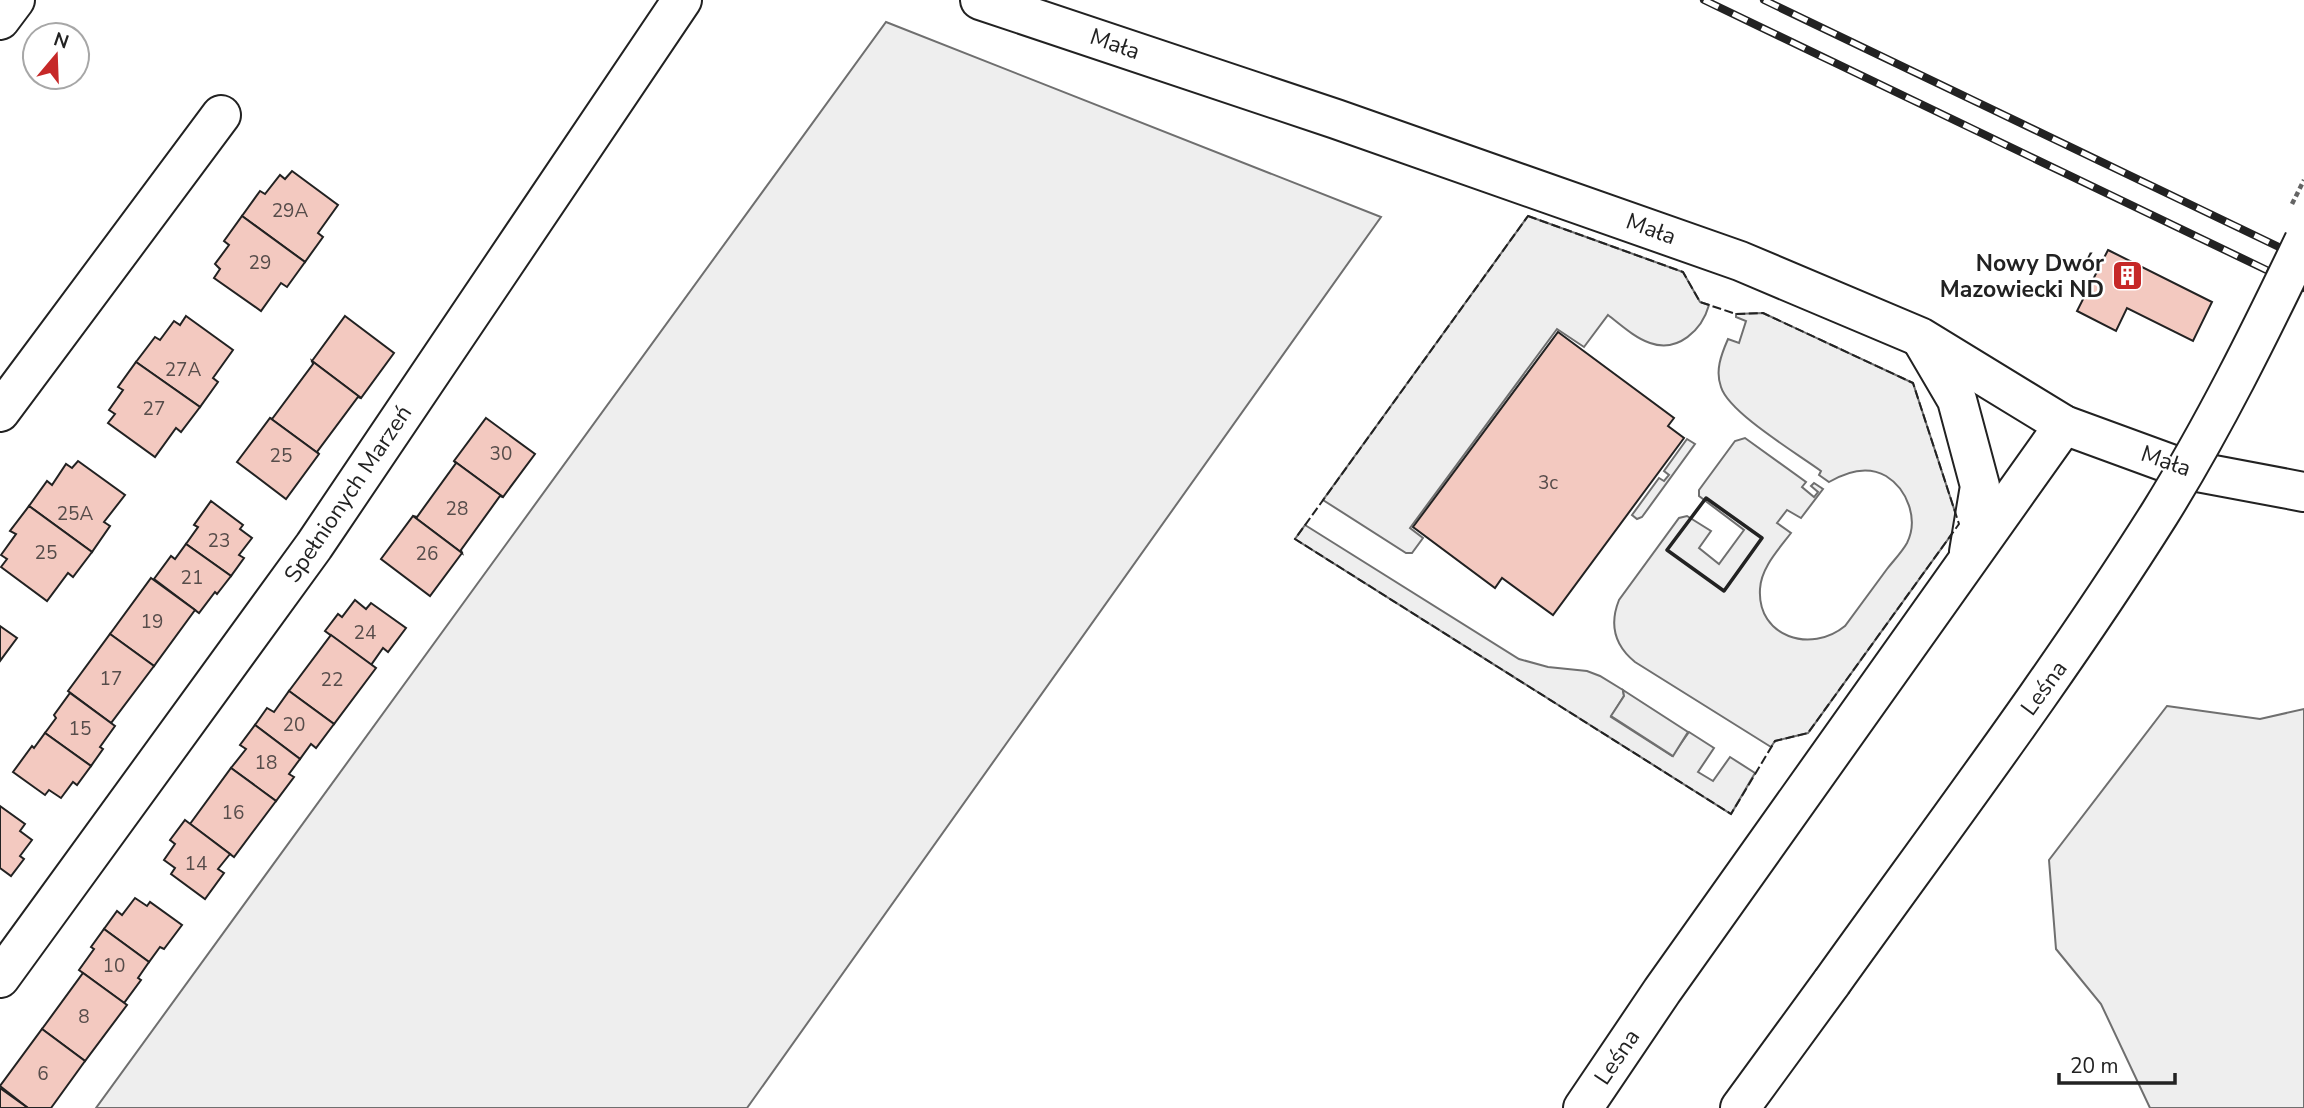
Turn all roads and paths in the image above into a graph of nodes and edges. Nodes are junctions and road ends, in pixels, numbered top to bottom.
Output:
1 (15, 0) edge
2 (682, 0) edge
3 (980, 0) edge
4 (0, 20) edge
5 (221, 115) dead end
6 (2304, 241) edge
7 (1920, 337) junction
8 (0, 412) edge
9 (2064, 425) junction
10 (2304, 492) edge
11 (1968, 561) junction
12 (0, 978) edge
13 (1583, 1108) edge
14 (1740, 1108) edge

1 - 4 street
2 - 12 street, Spełnionych Marzeń
3 - 7 street, Mała
5 - 8 street
6 - 14 street, Leśna, bridge
7 - 9 street, Mała
7 - 11 street, Leśna
9 - 10 street, Mała
9 - 11 street, Leśna
11 - 13 street, Leśna

